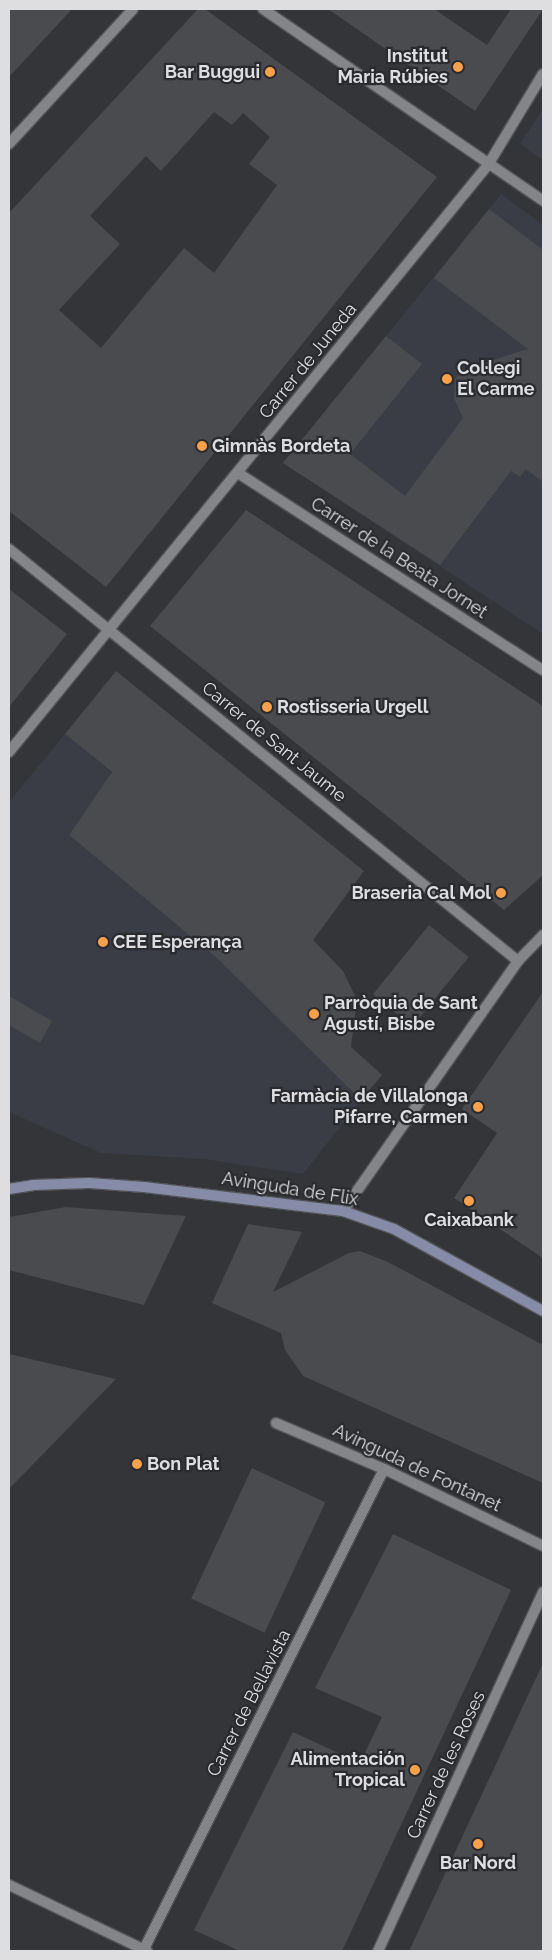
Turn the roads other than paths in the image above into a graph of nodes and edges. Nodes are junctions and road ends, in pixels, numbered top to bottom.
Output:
1 (133, 9) edge
2 (263, 9) edge
3 (543, 74) edge
4 (9, 144) edge
5 (488, 165) junction
6 (543, 202) edge
7 (238, 473) junction
8 (9, 549) edge
9 (110, 630) junction
10 (543, 670) edge
11 (9, 752) edge
12 (543, 936) edge
13 (518, 961) junction
14 (9, 1189) edge
15 (344, 1211) junction
16 (543, 1311) edge
17 (276, 1422) dead end
18 (384, 1469) junction
19 (543, 1546) edge
20 (543, 1592) edge
21 (9, 1885) edge
22 (145, 1951) edge
23 (378, 1951) edge

1 - 4 street
2 - 5 street
3 - 5 street, Carrer de Juneda
5 - 6 street
5 - 7 street, Carrer de Juneda
7 - 9 street, Carrer de Juneda
7 - 10 street, Carrer de la Beata Jornet
8 - 9 street, Carrer de Sant Jaume
9 - 11 street, Carrer de Juneda
9 - 13 street, Carrer de Sant Jaume
12 - 13 street
13 - 15 street
14 - 15 main road, Avinguda de Flix
15 - 16 main road, Avinguda de Flix
17 - 18 street, Avinguda de Fontanet
18 - 19 street, Avinguda de Fontanet
18 - 22 street, Carrer de Bellavista
20 - 23 street, Carrer de les Roses
21 - 22 street

